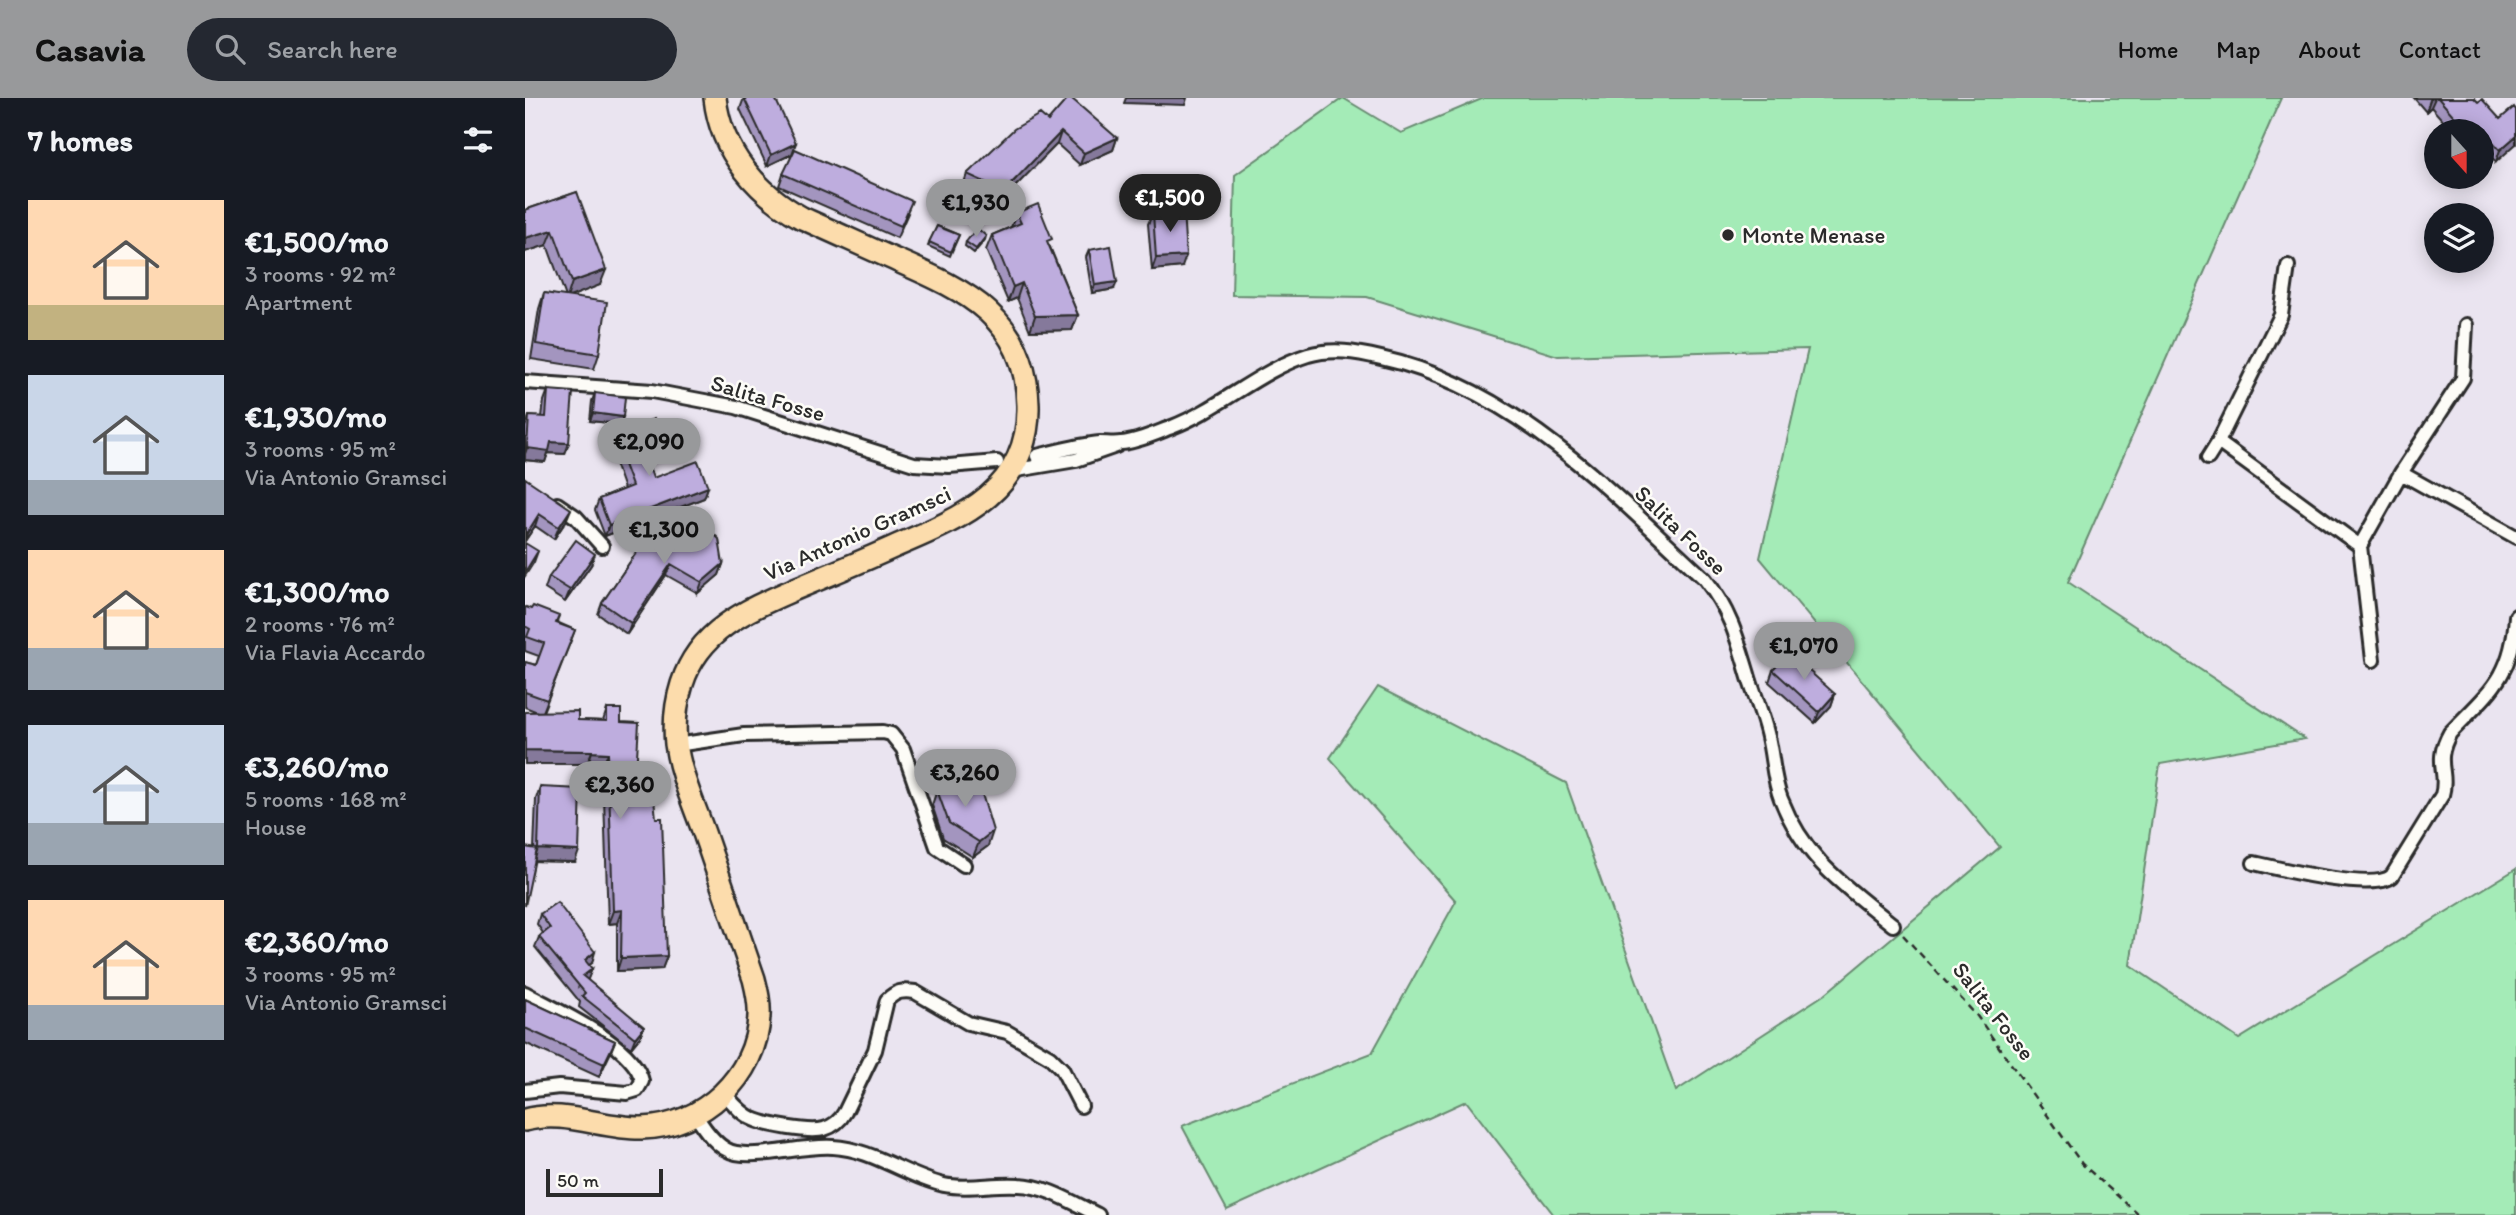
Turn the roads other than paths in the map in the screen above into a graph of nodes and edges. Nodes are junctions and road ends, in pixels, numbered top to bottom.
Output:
1 (715, 98) edge
2 (2288, 266) dead end
3 (2466, 325) dead end
4 (525, 384) edge
5 (2218, 442) junction
6 (1123, 443) junction
7 (1037, 456) dead end
8 (2208, 458) dead end
9 (1004, 467) junction
10 (2401, 472) junction
11 (545, 496) edge
12 (2516, 537) edge
13 (602, 546) dead end
14 (2360, 546) junction
15 (2516, 616) edge
16 (2373, 660) dead end
17 (676, 745) junction
18 (2254, 863) dead end
19 (964, 865) dead end
20 (1893, 925) road end
21 (525, 993) edge
22 (525, 1091) edge
23 (725, 1093) junction
24 (1081, 1106) dead end
25 (695, 1114) junction
26 (525, 1120) edge
27 (1098, 1215) edge

1 - 9 main road, Via Antonio Gramsci
2 - 5 street
3 - 10 street
4 - 9 street, Salita Fosse
5 - 8 street
5 - 14 street
6 - 7 street, Salita Fosse
6 - 9 street, Salita Fosse
6 - 20 street, Salita Fosse
9 - 17 main road, Via Antonio Gramsci
10 - 12 street
10 - 14 street
11 - 13 street
14 - 16 street
15 - 18 street
17 - 19 street
17 - 23 main road, Via Antonio Gramsci
21 - 22 street
23 - 24 street
23 - 25 main road, Via Antonio Gramsci
25 - 26 main road, Via Antonio Gramsci
25 - 27 street

